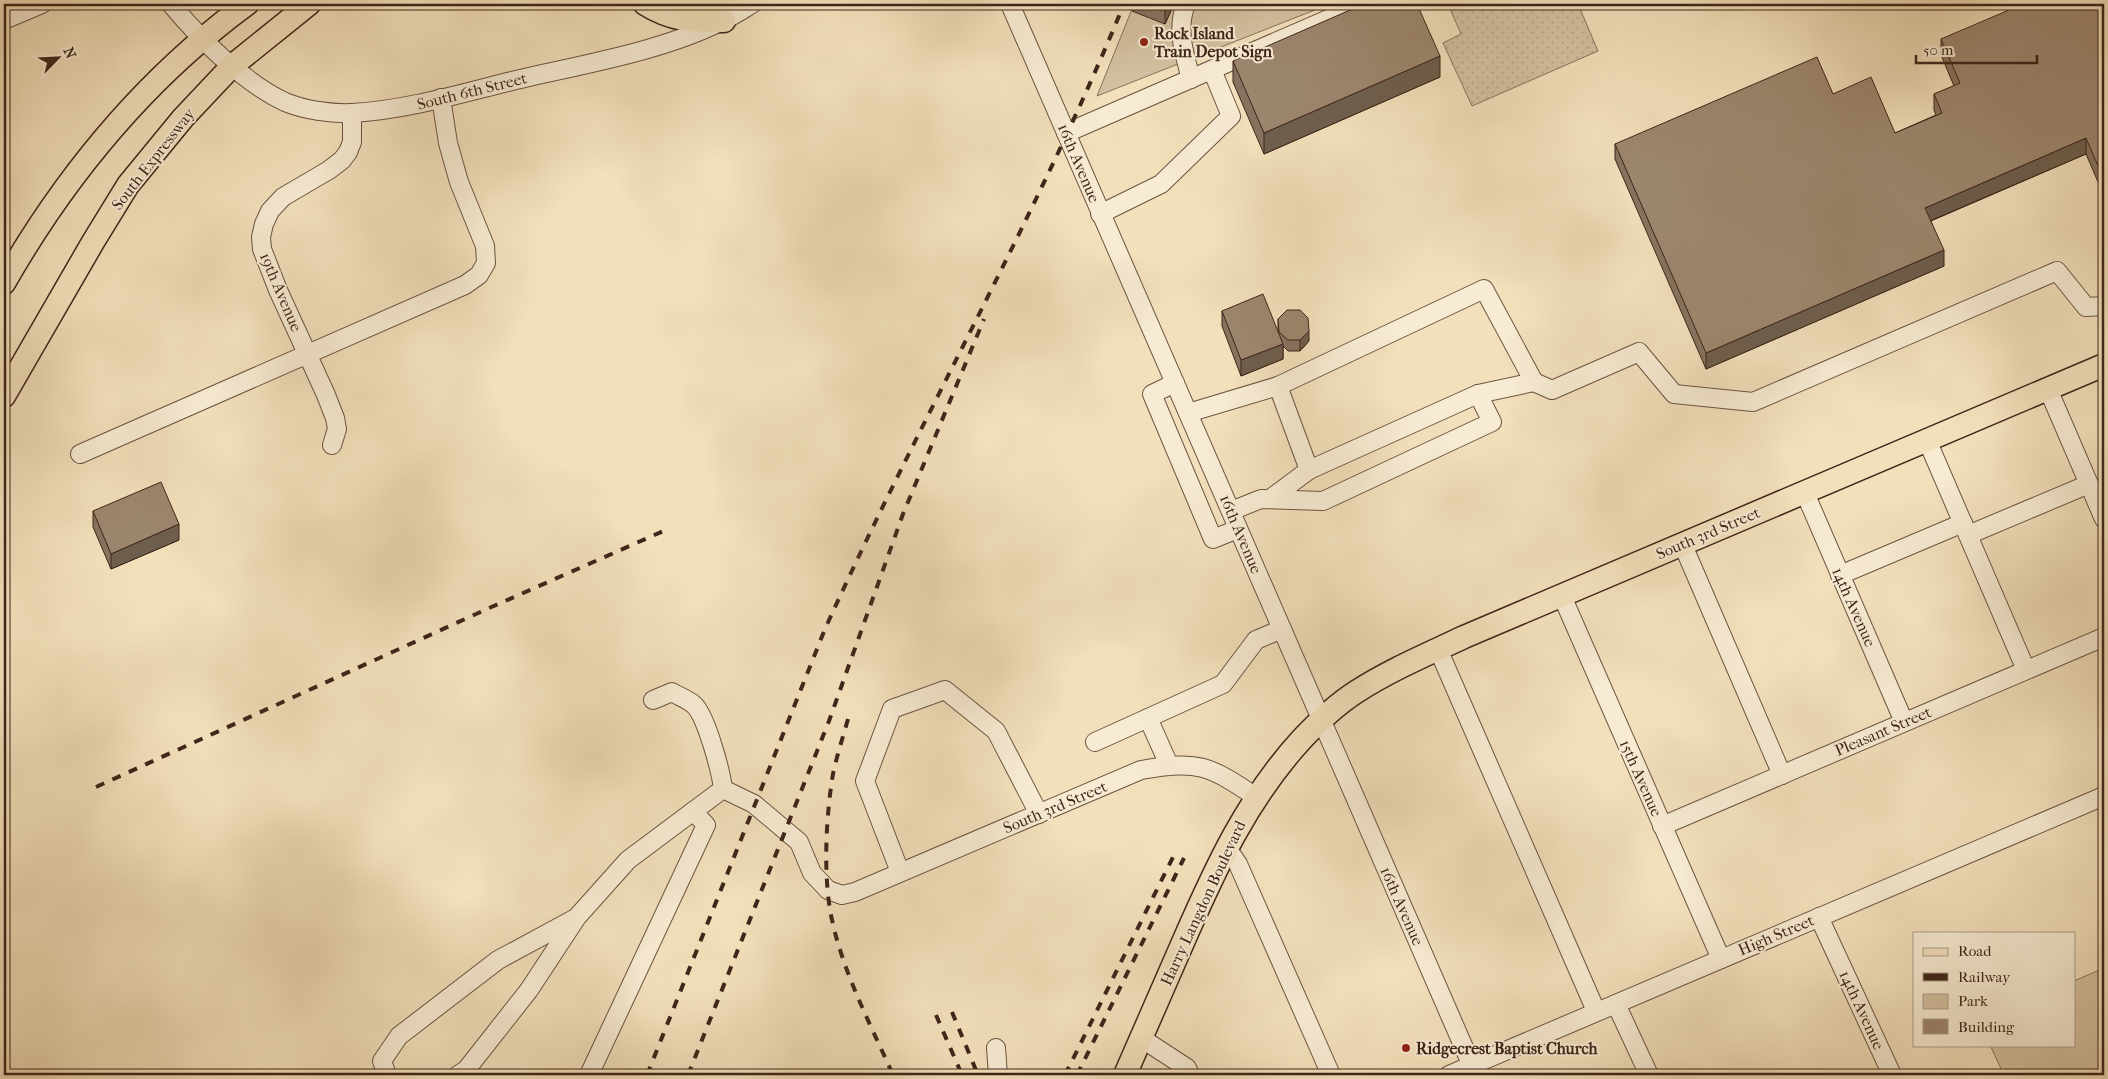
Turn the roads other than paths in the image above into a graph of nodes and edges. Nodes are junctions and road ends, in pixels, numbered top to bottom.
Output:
1 (42, 4) edge
2 (171, 4) edge
3 (247, 4) edge
4 (309, 4) edge
5 (645, 4) edge
6 (752, 4) edge
7 (1010, 4) edge
8 (1186, 4) edge
9 (1362, 4) edge
10 (4, 20) edge
11 (724, 21) junction
12 (203, 40) junction
13 (232, 66) junction
14 (1212, 70) junction
15 (1190, 79) junction
16 (441, 98) junction
17 (352, 113) junction
18 (1066, 133) junction
19 (1100, 214) junction
20 (4, 283) edge
21 (2104, 306) edge
22 (307, 354) junction
23 (2104, 365) edge
24 (1534, 382) junction
25 (1175, 383) junction
26 (1278, 386) junction
27 (2048, 389) junction
28 (1478, 394) junction
29 (4, 396) edge
30 (1190, 418) junction
31 (1170, 434) junction
32 (1927, 440) junction
33 (332, 445) dead end
34 (80, 454) dead end
35 (1310, 470) junction
36 (2089, 484) junction
37 (1804, 493) junction
38 (1270, 499) junction
39 (1231, 512) junction
40 (2104, 519) edge
41 (1238, 529) junction
42 (1965, 529) junction
43 (1682, 543) junction
44 (1840, 575) junction
45 (1562, 596) junction
46 (1282, 629) junction
47 (2104, 637) edge
48 (1438, 649) junction
49 (2026, 670) junction
50 (653, 700) dead end
51 (1148, 718) junction
52 (1320, 719) junction
53 (1904, 722) junction
54 (1095, 742) dead end
55 (1169, 765) junction
56 (1782, 775) junction
57 (723, 789) junction
58 (2104, 796) edge
59 (1256, 797) junction
60 (693, 811) junction
61 (1039, 814) junction
62 (1662, 826) junction
63 (1226, 848) junction
64 (900, 872) junction
65 (576, 917) junction
66 (1819, 917) junction
67 (1720, 959) junction
68 (1616, 1004) junction
69 (1596, 1011) junction
70 (1142, 1038) junction
71 (996, 1048) dead end
72 (1458, 1072) edge
73 (388, 1075) edge
74 (458, 1075) edge
75 (589, 1075) edge
76 (998, 1075) edge
77 (1124, 1075) edge
78 (1190, 1075) edge
79 (1331, 1075) edge
80 (1649, 1075) edge
81 (1892, 1075) edge

1 - 10 street
2 - 12 street
3 - 12 main road
4 - 13 main road, South Expressway
5 - 11 main road
6 - 11 street, South 6th Street
7 - 18 street, 16th Avenue
8 - 15 street
9 - 14 street
11 - 16 street, South 6th Street
12 - 13 street, South 6th Street
12 - 20 main road
13 - 17 street, South 6th Street
13 - 29 main road, South Expressway
14 - 15 street
14 - 19 street
15 - 18 street
16 - 17 street, South 6th Street
16 - 22 street
17 - 22 street, 19th Avenue
18 - 19 street, 16th Avenue
19 - 25 street, 16th Avenue
21 - 24 street
22 - 33 street, 19th Avenue
22 - 34 street
23 - 27 main road, South 3rd Street
24 - 26 street
24 - 28 street
25 - 30 street, 16th Avenue
25 - 31 street
26 - 30 street
26 - 35 street
27 - 32 main road, South 3rd Street
27 - 36 street
28 - 35 street
28 - 38 street
30 - 31 street
30 - 39 street, 16th Avenue
31 - 41 street
32 - 37 main road, South 3rd Street
32 - 42 street
35 - 38 street
36 - 40 street
36 - 42 street
37 - 43 main road, South 3rd Street
37 - 44 street, 14th Avenue
38 - 39 street
39 - 41 street, 16th Avenue
41 - 46 street, 16th Avenue
42 - 44 street
42 - 49 street
43 - 45 main road, South 3rd Street
43 - 56 street
44 - 53 street, 14th Avenue
45 - 48 main road, South 3rd Street
45 - 62 street, 15th Avenue
46 - 51 street
46 - 52 street, 16th Avenue
47 - 49 street, Pleasant Street
48 - 52 main road, South 3rd Street
48 - 69 street
49 - 53 street, Pleasant Street
50 - 57 street
51 - 54 street
51 - 55 street
52 - 59 main road, Harry Langdon Boulevard
52 - 72 street, 16th Avenue
53 - 56 street, Pleasant Street
55 - 59 street, South 3rd Street
55 - 61 street, South 3rd Street
56 - 62 street, Pleasant Street
57 - 60 street
57 - 64 street, South 3rd Street
58 - 66 street, High Street
59 - 63 main road, Harry Langdon Boulevard
60 - 65 street
60 - 75 street
61 - 64 street, South 3rd Street
61 - 64 street
62 - 67 street, 15th Avenue
63 - 70 main road, Harry Langdon Boulevard
63 - 79 street
65 - 73 street
65 - 74 street
66 - 67 street, High Street
66 - 81 street, 14th Avenue
67 - 68 street, High Street
68 - 69 street, High Street
68 - 80 street
69 - 72 street, High Street
70 - 77 main road, Harry Langdon Boulevard
70 - 78 street
71 - 76 street

